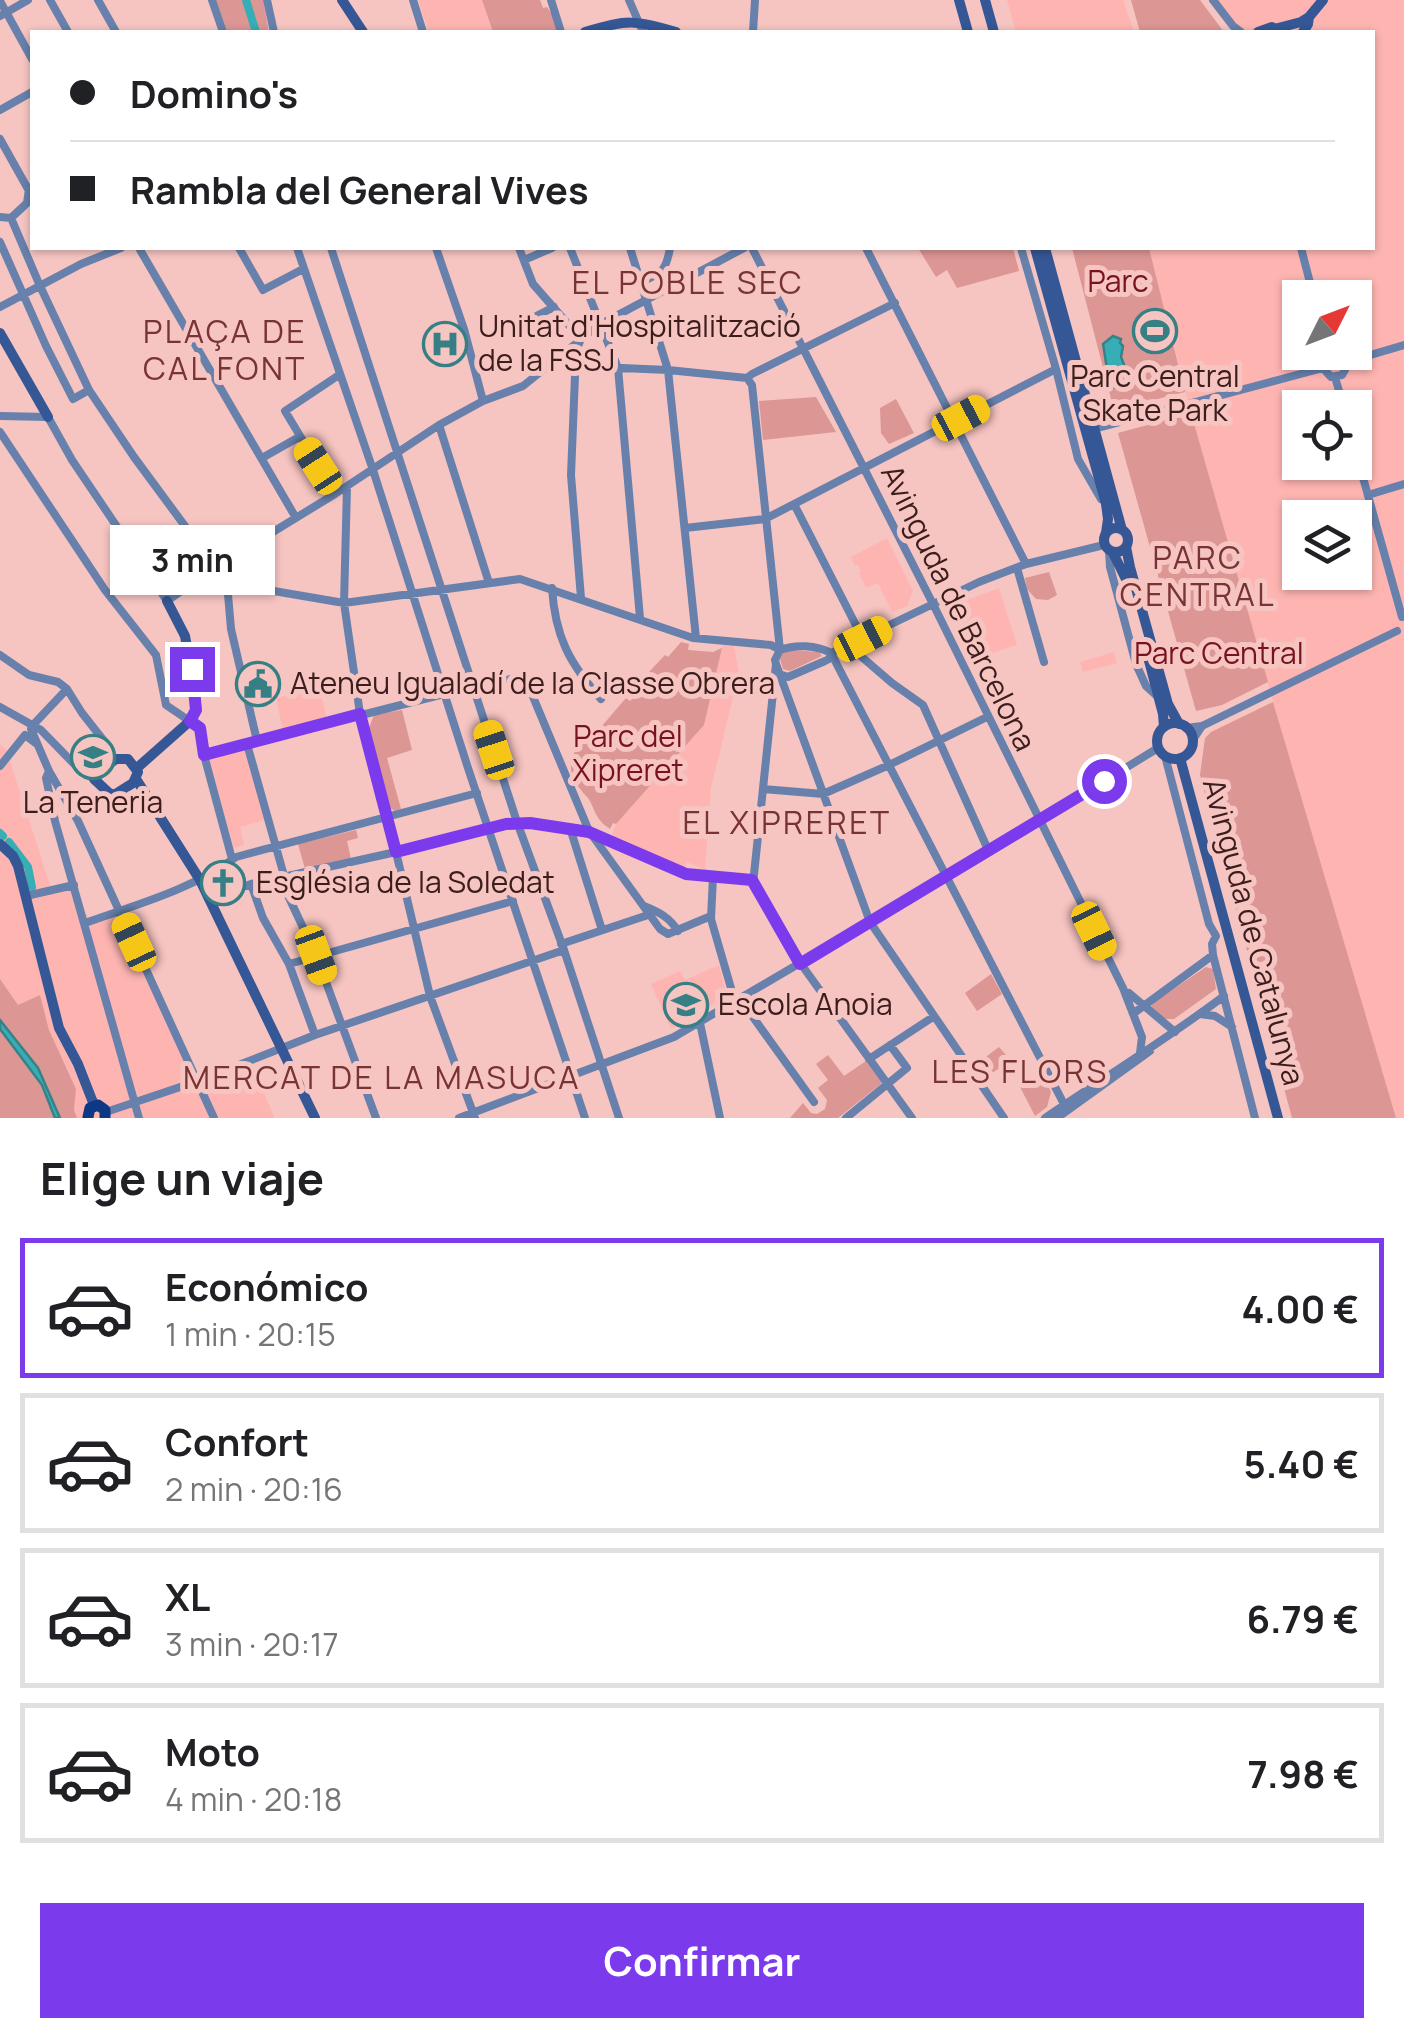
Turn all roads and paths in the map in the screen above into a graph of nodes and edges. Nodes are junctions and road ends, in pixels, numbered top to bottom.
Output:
1 (28, 0) edge
2 (50, 0) edge
3 (98, 0) edge
4 (212, 0) edge
5 (268, 0) edge
6 (342, 0) edge
7 (413, 0) edge
8 (551, 0) edge
9 (629, 0) edge
10 (755, 0) edge
11 (958, 0) edge
12 (986, 0) edge
13 (1212, 0) edge
14 (1322, 0) edge
15 (0, 1) edge
16 (3, 15) edge
17 (1309, 17) junction
18 (641, 27) edge
19 (67, 30) edge
20 (115, 30) edge
21 (222, 30) edge
22 (276, 30) edge
23 (360, 30) edge
24 (423, 30) edge
25 (560, 30) edge
26 (593, 30) edge
27 (753, 30) edge
28 (967, 30) edge
29 (994, 30) edge
30 (1239, 30) edge
31 (1282, 30) edge
32 (1304, 30) edge
33 (30, 56) edge
34 (30, 93) edge
35 (0, 110) edge
36 (0, 139) edge
37 (30, 188) edge
38 (0, 218) edge
39 (12, 218) junction
40 (0, 242) edge
41 (116, 250) edge
42 (140, 250) edge
43 (240, 250) edge
44 (297, 250) edge
45 (333, 250) edge
46 (437, 250) edge
47 (520, 250) edge
48 (547, 250) edge
49 (571, 250) edge
50 (631, 250) edge
51 (670, 250) edge
52 (740, 250) edge
53 (753, 250) edge
54 (867, 250) edge
55 (1023, 250) edge
56 (1036, 250) edge
57 (1046, 250) edge
58 (1302, 250) edge
59 (524, 260) junction
60 (668, 261) junction
61 (303, 269) junction
62 (685, 279) junction
63 (1309, 280) edge
64 (641, 282) junction
65 (40, 286) junction
66 (23, 296) junction
67 (647, 300) junction
68 (895, 304) junction
69 (0, 307) edge
70 (554, 307) junction
71 (599, 325) junction
72 (0, 332) edge
73 (500, 336) dead end
74 (581, 339) junction
75 (1404, 346) edge
76 (804, 349) junction
77 (1372, 355) edge
78 (576, 366) junction
79 (618, 368) junction
80 (1056, 368) junction
81 (668, 370) junction
82 (1316, 370) edge
83 (1325, 370) edge
84 (1346, 370) edge
85 (339, 376) junction
86 (747, 378) junction
87 (1335, 378) junction
88 (89, 390) junction
89 (1339, 390) edge
90 (483, 401) junction
91 (0, 416) edge
92 (48, 417) junction
93 (954, 422) junction
94 (438, 426) junction
95 (1094, 429) junction
96 (0, 432) edge
97 (300, 437) junction
98 (398, 452) junction
99 (262, 458) junction
100 (864, 467) junction
101 (372, 470) junction
102 (1364, 480) edge
103 (1404, 484) edge
104 (347, 486) junction
105 (336, 494) junction
106 (1368, 495) junction
107 (794, 504) junction
108 (1106, 504) junction
109 (296, 518) junction
110 (766, 519) junction
111 (684, 528) junction
112 (1122, 530) junction
113 (1108, 545) junction
114 (1126, 547) junction
115 (1026, 564) junction
116 (214, 568) junction
117 (1016, 568) junction
118 (227, 583) junction
119 (489, 583) junction
120 (552, 588) junction
121 (442, 589) junction
122 (412, 592) junction
123 (581, 598) junction
124 (167, 601) junction
125 (344, 603) junction
126 (933, 604) junction
127 (1403, 617) edge
128 (640, 618) junction
129 (1401, 634) edge
130 (696, 638) junction
131 (863, 639) junction
132 (848, 646) junction
133 (780, 650) junction
134 (831, 653) junction
135 (0, 655) edge
136 (1044, 662) dead end
137 (776, 664) junction
138 (782, 675) junction
139 (474, 688) junction
140 (67, 689) junction
141 (444, 694) junction
142 (601, 699) dead end
143 (0, 707) edge
144 (360, 714) junction
145 (987, 717) junction
146 (190, 721) junction
147 (32, 726) junction
148 (1182, 726) junction
149 (1202, 726) junction
150 (1164, 727) junction
151 (257, 740) junction
152 (1192, 741) junction
153 (938, 742) junction
154 (37, 744) junction
155 (247, 744) junction
156 (108, 746) dead end
157 (1162, 752) junction
158 (204, 755) junction
159 (1180, 758) junction
160 (888, 765) junction
161 (0, 766) edge
162 (49, 770) junction
163 (136, 774) junction
164 (94, 778) junction
165 (763, 789) junction
166 (477, 794) junction
167 (824, 794) junction
168 (66, 797) junction
169 (52, 804) junction
170 (387, 818) junction
171 (517, 822) junction
172 (1040, 822) junction
173 (570, 828) junction
174 (489, 830) junction
175 (589, 832) junction
176 (0, 844) edge
177 (276, 846) junction
178 (396, 852) junction
179 (989, 852) junction
180 (232, 859) junction
181 (713, 876) junction
182 (948, 876) junction
183 (282, 878) junction
184 (200, 880) junction
185 (752, 880) junction
186 (251, 884) junction
187 (74, 885) junction
188 (26, 896) junction
189 (208, 898) junction
190 (513, 901) junction
191 (119, 910) junction
192 (646, 910) junction
193 (711, 916) junction
194 (1223, 918) junction
195 (870, 922) junction
196 (85, 923) junction
197 (414, 930) junction
198 (602, 930) junction
199 (1216, 936) junction
200 (563, 947) junction
201 (316, 955) junction
202 (1213, 955) junction
203 (1233, 955) junction
204 (534, 961) junction
205 (289, 964) junction
206 (800, 964) junction
207 (1123, 988) junction
208 (430, 996) junction
209 (1224, 996) junction
210 (737, 1000) junction
211 (1142, 1006) junction
212 (1134, 1014) junction
213 (1200, 1014) junction
214 (933, 1017) junction
215 (700, 1023) junction
216 (342, 1026) junction
217 (1232, 1027) junction
218 (1175, 1032) junction
219 (315, 1035) junction
220 (1142, 1038) junction
221 (890, 1045) junction
222 (1154, 1045) junction
223 (281, 1048) junction
224 (1140, 1054) junction
225 (869, 1059) junction
226 (602, 1064) junction
227 (570, 1076) junction
228 (198, 1081) junction
229 (887, 1084) junction
230 (814, 1102) dead end
231 (135, 1103) junction
232 (1066, 1108) junction
233 (95, 1115) edge
234 (474, 1115) edge
235 (139, 1118) edge
236 (214, 1118) edge
237 (315, 1118) edge
238 (376, 1118) edge
239 (459, 1118) edge
240 (585, 1118) edge
241 (619, 1118) edge
242 (720, 1118) edge
243 (846, 1118) edge
244 (912, 1118) edge
245 (1004, 1118) edge
246 (1045, 1118) edge
247 (1057, 1118) edge
248 (1255, 1118) edge
249 (1278, 1118) edge

1 - 16 street
2 - 19 street
3 - 20 street
4 - 21 street
5 - 22 street
6 - 23 street
7 - 24 street
8 - 25 street
9 - 18 street
10 - 27 street
11 - 28 street
12 - 29 street
13 - 30 street
14 - 17 street
15 - 16 street
16 - 33 street
17 - 31 street
17 - 32 street
18 - 26 street
34 - 35 street
36 - 37 street
37 - 39 street
38 - 39 street
39 - 65 street
40 - 66 street
41 - 65 street
42 - 99 street
43 - 61 street
44 - 61 street
45 - 98 street
46 - 90 street
47 - 59 street
48 - 59 street
49 - 71 street
50 - 64 street
51 - 60 street
52 - 62 street
53 - 76 street, Avinguda de Barcelona
54 - 68 street
55 - 80 street
56 - 108 street
57 - 95 street
58 - 63 street
59 - 70 street
60 - 62 street
60 - 64 street
61 - 85 street
62 - 67 street
64 - 67 street
65 - 66 street
65 - 88 street
66 - 69 street
66 - 88 street
67 - 71 street
67 - 81 street
68 - 76 street
68 - 93 street
70 - 73 street
70 - 74 street
71 - 74 street
71 - 79 street
72 - 92 street
74 - 78 street
74 - 90 street
75 - 77 street
76 - 86 street
76 - 100 street, Avinguda de Barcelona
78 - 79 street
78 - 123 street
79 - 81 street
79 - 128 street
80 - 93 street
80 - 108 street
81 - 86 street
81 - 111 street
82 - 95 street
83 - 87 street
84 - 87 street
85 - 97 street
85 - 101 street
86 - 110 street
87 - 89 street
88 - 116 street
90 - 94 street
91 - 92 street
92 - 124 street
93 - 100 street
93 - 115 street
94 - 98 street
94 - 119 street
95 - 112 street
96 - 146 street
97 - 99 street
97 - 105 street
98 - 101 street
98 - 121 street
99 - 109 street
100 - 107 street
100 - 126 street, Avinguda de Barcelona
101 - 104 street
101 - 122 street
102 - 106 street
103 - 106 street
104 - 105 street
104 - 125 street
105 - 109 street
106 - 127 street
107 - 110 street
107 - 131 street
108 - 113 street
109 - 116 street
110 - 111 street
110 - 133 street
111 - 130 street
112 - 113 street
112 - 114 street
113 - 114 street
113 - 115 street
113 - 150 street
114 - 148 street
115 - 117 street
116 - 118 street
116 - 124 street
117 - 126 street
117 - 136 street
118 - 125 street
118 - 151 street
119 - 120 street
119 - 121 street
120 - 123 street
120 - 142 street
121 - 122 street
121 - 139 street
122 - 125 street
122 - 141 street
123 - 128 street
124 - 146 street
125 - 144 street
126 - 131 street
126 - 145 street, Avinguda de Barcelona
127 - 129 street
128 - 130 street
129 - 149 street
130 - 133 street
131 - 132 street
132 - 134 street
132 - 153 street
133 - 134 street
133 - 137 street
134 - 138 street
134 - 160 street
135 - 140 street
137 - 138 street
137 - 165 street
138 - 167 street
139 - 171 street
139 - 175 street
140 - 147 street
140 - 156 street
141 - 144 street
141 - 166 street
143 - 147 street
144 - 151 street
144 - 170 street
145 - 153 street
145 - 172 street, Avinguda de Barcelona
146 - 158 street
146 - 163 street
147 - 154 street
147 - 164 street
148 - 149 street
148 - 150 street
148 - 152 street
149 - 152 street
150 - 157 street
151 - 155 street
152 - 159 street
153 - 160 street
153 - 179 street
154 - 161 street
154 - 162 street
155 - 158 street
155 - 177 street
157 - 159 street
157 - 172 street
157 - 199 street
158 - 180 street
159 - 194 street, Avinguda de Catalunya
160 - 167 street
160 - 182 street
162 - 168 street
162 - 169 street
163 - 164 street
163 - 164 street
163 - 184 street
165 - 167 street
165 - 185 street
166 - 170 street
166 - 174 street
167 - 195 street
168 - 169 street
168 - 191 street
169 - 187 street
170 - 177 street
170 - 178 street
171 - 173 street
171 - 174 street
171 - 200 street
172 - 179 street
172 - 207 street, Avinguda de Barcelona
173 - 175 street
173 - 198 street
174 - 178 street
174 - 190 street
175 - 181 street
175 - 192 street
176 - 188 street
177 - 180 street
177 - 183 street
178 - 183 street
178 - 197 street
179 - 182 street
180 - 184 street
181 - 185 street
181 - 193 street
182 - 195 street
182 - 232 street
183 - 186 street
183 - 201 street
184 - 189 street
184 - 191 street
185 - 206 street
186 - 189 street
186 - 205 street
187 - 188 street
187 - 196 street
188 - 233 street
189 - 223 street
190 - 197 street
190 - 204 street
191 - 196 street
191 - 228 street
192 - 193 street
192 - 198 street
193 - 210 street
194 - 199 street
194 - 203 street, Avinguda de Catalunya
195 - 206 street
195 - 214 street
196 - 231 street
197 - 201 street
197 - 208 street
198 - 200 street
199 - 202 street
199 - 203 street
200 - 204 street
200 - 226 street
201 - 205 street
201 - 216 street
202 - 209 street
202 - 211 street
203 - 249 street, Avinguda de Catalunya
204 - 208 street
204 - 227 street
205 - 219 street
206 - 210 street
206 - 225 street
207 - 211 street
207 - 212 street, Avinguda de Barcelona
208 - 216 street
208 - 234 street
209 - 213 street
209 - 217 street
210 - 215 street
210 - 230 street
211 - 212 street
211 - 218 street
212 - 220 street, Avinguda de Barcelona
213 - 217 street
213 - 218 street
214 - 221 street
214 - 245 street
215 - 226 street
215 - 242 street
216 - 219 street
216 - 238 street
217 - 248 street
218 - 222 street
219 - 223 street
220 - 222 street
220 - 224 street
221 - 225 street
221 - 229 street
222 - 224 street
222 - 232 street
223 - 228 street
223 - 237 street
224 - 232 street
225 - 229 street
226 - 227 street
226 - 241 street
227 - 234 street
227 - 240 street
228 - 231 street
228 - 236 street
229 - 243 street
229 - 244 street
231 - 233 street
231 - 235 street
232 - 246 street
232 - 247 street
234 - 239 street

